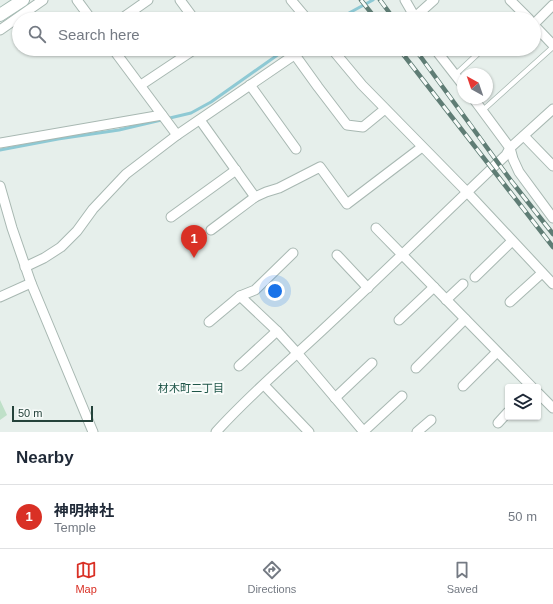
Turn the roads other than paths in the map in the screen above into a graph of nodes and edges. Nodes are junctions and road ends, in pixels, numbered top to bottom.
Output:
1 (23, 0) edge
2 (43, 0) edge
3 (77, 0) edge
4 (148, 0) edge
5 (180, 0) edge
6 (291, 0) edge
7 (404, 0) edge
8 (434, 0) edge
9 (510, 0) edge
10 (553, 5) edge
11 (26, 12) edge
12 (86, 12) edge
13 (131, 12) edge
14 (189, 12) edge
15 (301, 12) edge
16 (411, 12) edge
17 (421, 12) edge
18 (522, 12) edge
19 (0, 15) edge
20 (541, 17) edge
21 (12, 22) edge
22 (0, 30) edge
23 (541, 32) edge
24 (553, 46) edge
25 (118, 56) edge
26 (184, 56) edge
27 (294, 56) edge
28 (296, 56) edge
29 (338, 56) edge
30 (440, 56) edge
31 (475, 56) edge
32 (455, 75) junction
33 (457, 78) edge
34 (141, 85) junction
35 (250, 85) junction
36 (477, 104) edge
37 (385, 109) junction
38 (553, 109) edge
39 (482, 111) junction
40 (164, 118) junction
41 (200, 120) junction
42 (177, 135) junction
43 (524, 136) junction
44 (0, 143) edge
45 (422, 147) junction
46 (510, 148) junction
47 (296, 149) dead end
48 (553, 166) edge
49 (236, 170) junction
50 (0, 186) edge
51 (467, 192) junction
52 (255, 197) junction
53 (2, 202) edge
54 (171, 217) dead end
55 (553, 218) edge
56 (376, 228) dead end
57 (211, 230) dead end
58 (512, 241) junction
59 (293, 253) dead end
60 (402, 254) junction
61 (337, 255) dead end
62 (25, 267) junction
63 (542, 273) junction
64 (475, 277) dead end
65 (31, 283) junction
66 (463, 284) dead end
67 (553, 284) edge
68 (434, 287) junction
69 (368, 288) junction
70 (240, 296) junction
71 (0, 297) edge
72 (446, 300) junction
73 (510, 302) dead end
74 (465, 319) junction
75 (399, 320) dead end
76 (209, 322) dead end
77 (277, 331) junction
78 (497, 352) junction
79 (298, 354) junction
80 (372, 364) dead end
81 (239, 366) dead end
82 (416, 368) dead end
83 (529, 384) edge
84 (264, 385) junction
85 (463, 386) dead end
86 (541, 395) edge
87 (402, 396) dead end
88 (335, 398) junction
89 (552, 404) edge
90 (505, 415) edge
91 (431, 420) dead end
92 (498, 423) dead end
93 (93, 432) edge
94 (216, 432) edge
95 (309, 432) edge
96 (363, 432) edge
97 (417, 432) edge

1 - 19 main road
2 - 11 street
3 - 12 street
4 - 13 street
5 - 14 street
6 - 15 street
7 - 16 street
8 - 17 street
9 - 18 street
10 - 20 street
21 - 22 street
23 - 24 street
24 - 39 lane
25 - 34 street
26 - 34 street
27 - 35 street
28 - 37 street
29 - 37 street
30 - 32 street
31 - 32 lane
32 - 33 street
34 - 40 street
35 - 41 street
35 - 47 street
36 - 39 street
37 - 45 street
38 - 43 street
39 - 46 street
40 - 42 street
40 - 44 street
41 - 42 street
41 - 49 street
42 - 62 street
43 - 46 street
43 - 48 street
45 - 51 street
45 - 52 street
46 - 51 street
46 - 55 street
49 - 52 street
49 - 54 street
50 - 53 street
51 - 58 street
51 - 60 street
52 - 57 street
53 - 62 street
56 - 60 street
58 - 63 street
58 - 64 street
59 - 70 street
60 - 68 street
60 - 69 street
61 - 69 street
62 - 65 street
63 - 67 street
63 - 73 street
65 - 71 street
65 - 93 street
66 - 72 street
68 - 72 street
68 - 75 street
69 - 79 street
70 - 76 street
70 - 77 street
72 - 74 street
74 - 78 street
74 - 82 street
77 - 79 street
77 - 81 street
78 - 83 street
78 - 85 street
79 - 84 street
79 - 88 street
80 - 88 street
84 - 94 street
84 - 95 street
86 - 89 street
87 - 96 street
88 - 96 street
90 - 92 street
91 - 97 street

